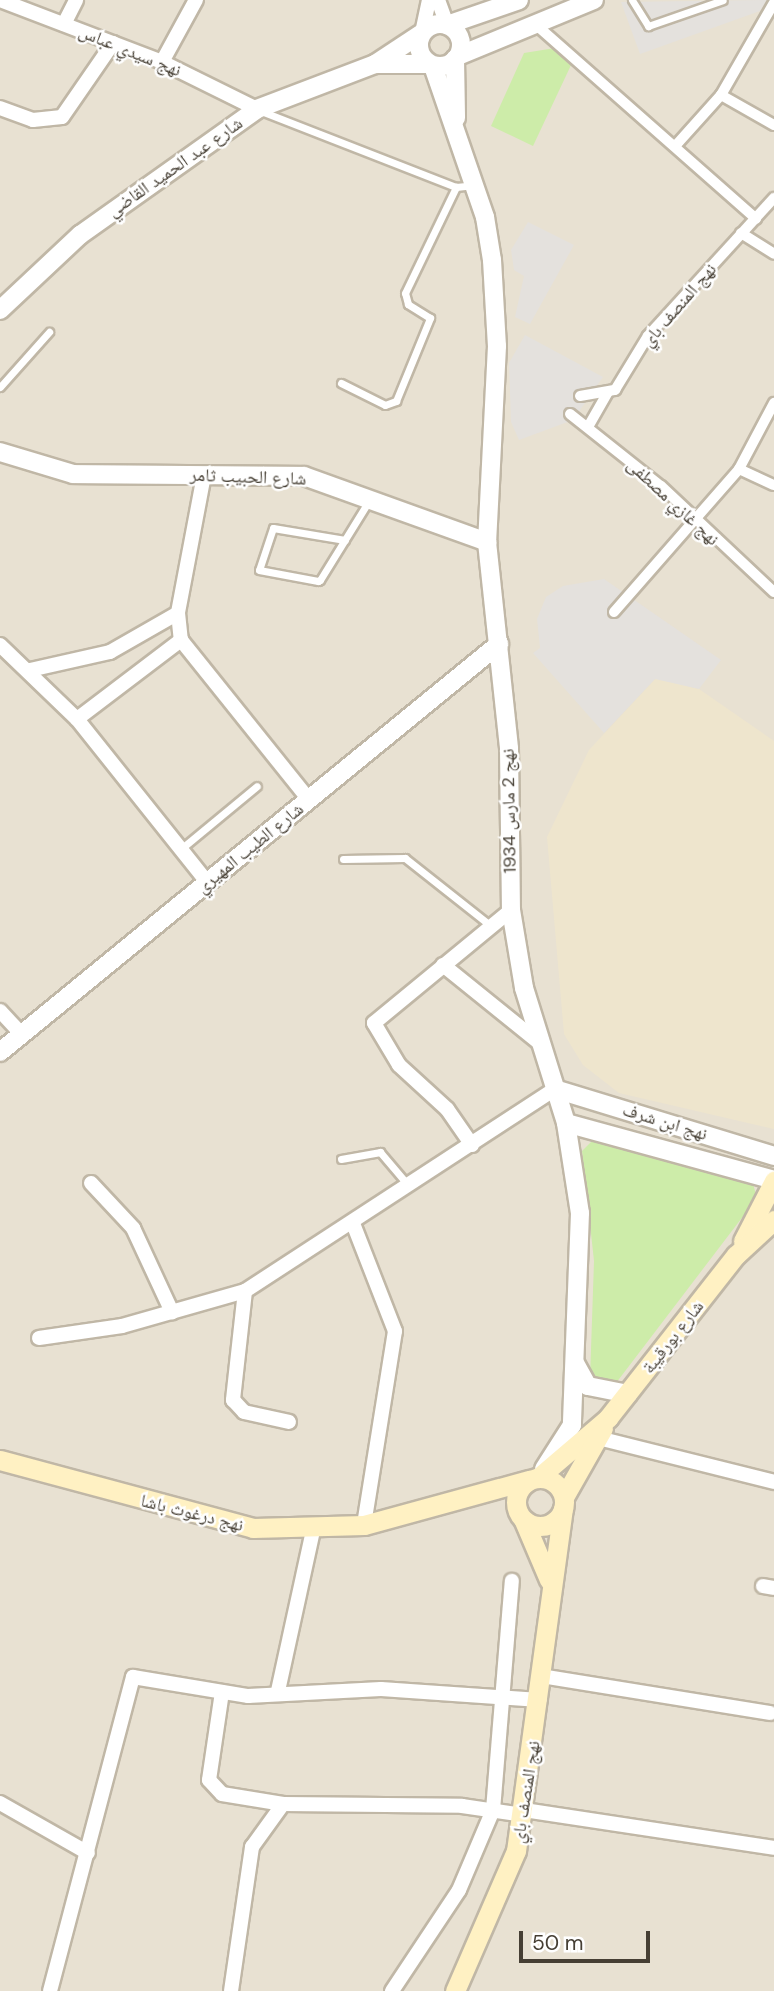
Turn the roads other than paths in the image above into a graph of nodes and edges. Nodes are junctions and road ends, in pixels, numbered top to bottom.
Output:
1 (0, 0) edge
2 (76, 0) edge
3 (196, 0) edge
4 (429, 0) edge
5 (438, 0) edge
6 (519, 0) edge
7 (594, 0) edge
8 (632, 0) edge
9 (723, 0) edge
10 (774, 3) edge
11 (534, 23) junction
12 (65, 24) junction
13 (447, 25) junction
14 (422, 33) junction
15 (113, 43) junction
16 (457, 58) junction
17 (162, 62) junction
18 (375, 64) junction
19 (431, 65) junction
20 (721, 95) junction
21 (0, 108) edge
22 (257, 109) junction
23 (774, 125) edge
24 (456, 132) junction
25 (677, 144) junction
26 (465, 186) junction
27 (774, 198) edge
28 (756, 219) junction
29 (741, 233) junction
30 (774, 254) edge
31 (0, 310) edge
32 (49, 332) dead end
33 (341, 383) dead end
34 (0, 387) edge
35 (608, 392) junction
36 (580, 396) dead end
37 (774, 403) edge
38 (570, 414) dead end
39 (588, 427) junction
40 (0, 452) edge
41 (739, 469) junction
42 (204, 475) junction
43 (774, 485) edge
44 (372, 496) junction
45 (693, 521) junction
46 (345, 540) junction
47 (487, 542) junction
48 (774, 592) edge
49 (614, 612) dead end
50 (178, 613) junction
51 (181, 640) junction
52 (0, 645) edge
53 (499, 645) junction
54 (30, 670) junction
55 (77, 719) junction
56 (257, 786) dead end
57 (309, 800) junction
58 (182, 848) junction
59 (343, 859) dead end
60 (207, 882) junction
61 (511, 910) junction
62 (491, 926) junction
63 (443, 965) junction
64 (0, 1012) edge
65 (22, 1035) junction
66 (542, 1045) junction
67 (0, 1052) edge
68 (555, 1089) junction
69 (566, 1123) junction
70 (471, 1145) junction
71 (774, 1156) edge
72 (341, 1159) dead end
73 (774, 1173) edge
74 (774, 1180) edge
75 (91, 1183) dead end
76 (409, 1189) junction
77 (774, 1220) edge
78 (354, 1226) junction
79 (736, 1255) junction
80 (245, 1291) junction
81 (172, 1312) junction
82 (39, 1338) dead end
83 (574, 1360) junction
84 (628, 1394) junction
85 (289, 1422) dead end
86 (594, 1438) junction
87 (0, 1460) edge
88 (534, 1479) junction
89 (774, 1482) edge
90 (470, 1497) junction
91 (563, 1504) junction
92 (521, 1517) junction
93 (364, 1525) junction
94 (313, 1530) junction
95 (549, 1580) junction
96 (512, 1581) dead end
97 (541, 1676) junction
98 (278, 1690) junction
99 (222, 1692) junction
100 (507, 1696) junction
101 (540, 1700) junction
102 (770, 1713) dead end
103 (0, 1802) edge
104 (282, 1804) junction
105 (494, 1810) junction
106 (524, 1812) junction
107 (774, 1848) edge
108 (88, 1853) junction
109 (50, 1991) edge
110 (231, 1991) edge
111 (392, 1991) edge
112 (455, 1991) edge

1 - 12 street, نهج سيدي عباس
2 - 12 street
3 - 17 street
4 - 14 street
5 - 13 street
6 - 13 street
7 - 11 street
8 - 9 lane
10 - 20 street
11 - 16 street
11 - 25 street
12 - 15 street, نهج سيدي عباس
13 - 14 street
13 - 16 street
14 - 18 street, شارع عبد الحميد القاضي
14 - 19 street
15 - 17 street, نهج سيدي عباس
15 - 21 street
16 - 19 street
16 - 24 street, نهج 2 مارس 1934
17 - 22 street, نهج سيدي عباس
18 - 19 street, شارع عبد الحميد القاضي
18 - 22 street, شارع عبد الحميد القاضي
19 - 24 street, نهج 2 مارس 1934
20 - 23 street
20 - 25 street
22 - 26 lane
22 - 31 street, شارع عبد الحميد القاضي
24 - 26 street, نهج 2 مارس 1934
25 - 28 street
26 - 33 lane
26 - 47 street, نهج 2 مارس 1934
27 - 28 street, نهج المنصف باي
28 - 29 street, نهج المنصف باي
29 - 30 street
29 - 35 street, نهج المنصف باي
32 - 34 lane
35 - 36 street
35 - 39 street, نهج المنصف باي
37 - 41 street
38 - 39 street, نهج غازي مصطفى
39 - 45 street, نهج غازي مصطفى
40 - 42 street, شارع الحبيب ثامر
41 - 43 street
41 - 45 street
42 - 44 street, شارع الحبيب ثامر
42 - 50 street
44 - 46 lane
44 - 47 street, شارع الحبيب ثامر
45 - 48 street, نهج غازي مصطفى
45 - 49 street
46 - 46 lane
47 - 53 street, نهج 2 مارس 1934
50 - 51 street
50 - 54 street
51 - 55 street
51 - 57 street
52 - 54 street
53 - 57 street, شارع الطيب المهيري
53 - 61 street, نهج 2 مارس 1934
54 - 55 street
55 - 58 street
56 - 58 lane
57 - 60 street, شارع الطيب المهيري
58 - 60 street
59 - 62 lane
60 - 65 street, شارع الطيب المهيري
61 - 62 street
61 - 66 street, نهج 2 مارس 1934
62 - 63 street
63 - 66 street
63 - 70 street
64 - 65 street
65 - 67 street, شارع الطيب المهيري
66 - 68 street, نهج 2 مارس 1934
68 - 69 street, نهج 2 مارس 1934
68 - 70 street
68 - 71 street, نهج ابن شرف
69 - 74 street, نهج ابن شرف
69 - 83 street, نهج 2 مارس 1934
70 - 76 street
72 - 76 lane
73 - 74 main road
74 - 79 main road, شارع بورقيبة
75 - 81 street
76 - 78 street
77 - 79 main road, شارع بورقيبة
78 - 80 street
78 - 93 street
79 - 84 main road, شارع بورقيبة
80 - 81 street
80 - 85 street
81 - 82 street
83 - 84 street
83 - 88 street, نهج 2 مارس 1934
84 - 86 main road, شارع بورقيبة
86 - 88 main road, شارع بورقيبة
86 - 89 street
86 - 91 main road, شارع بورقيبة
87 - 94 main road, نهج درغوث باشا
88 - 90 main road, نهج درغوث باشا
88 - 91 main road
88 - 92 main road
90 - 92 main road
90 - 93 main road, نهج درغوث باشا
91 - 92 main road
91 - 95 main road, شارع بورقيبة
92 - 95 main road
93 - 94 main road, نهج درغوث باشا
94 - 98 street
95 - 97 main road, نهج المنصف باي
96 - 100 street
97 - 101 main road, نهج المنصف باي
97 - 102 street
98 - 99 street
98 - 100 street
99 - 104 street
99 - 108 street
100 - 101 street
100 - 105 street
101 - 106 main road, نهج المنصف باي
103 - 108 street
104 - 105 street
104 - 110 street
105 - 106 street
105 - 111 street
106 - 107 street
106 - 112 main road, نهج المنصف باي
108 - 109 street

